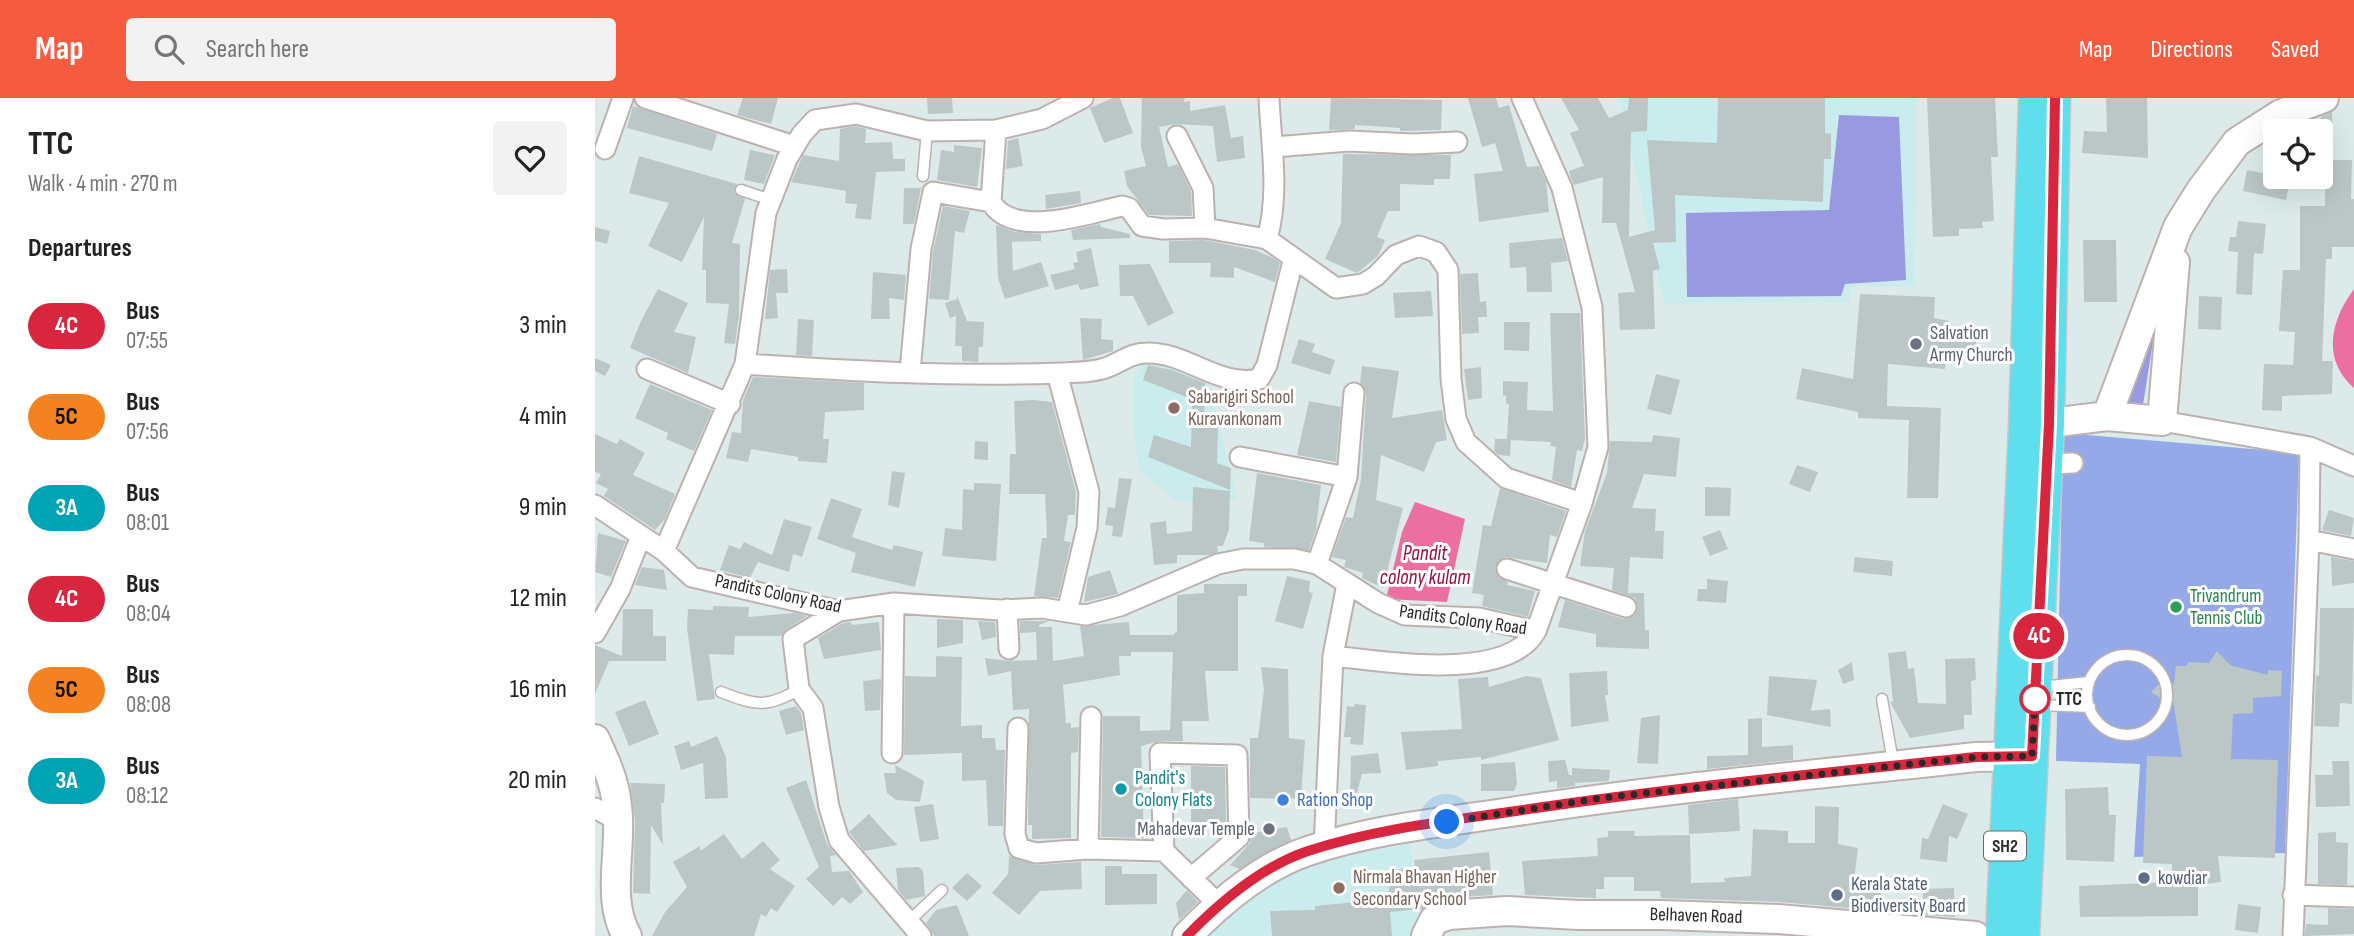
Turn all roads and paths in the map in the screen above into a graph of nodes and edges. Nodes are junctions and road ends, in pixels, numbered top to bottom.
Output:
1 (624, 98) edge
2 (645, 98) edge
3 (1083, 98) edge
4 (1269, 98) edge
5 (1522, 98) edge
6 (2034, 98) edge
7 (2055, 98) edge
8 (2325, 98) edge
9 (996, 130) junction
10 (927, 131) junction
11 (1177, 136) dead end
12 (1457, 142) dead end
13 (794, 146) junction
14 (1274, 147) junction
15 (605, 149) dead end
16 (923, 176) dead end
17 (741, 190) dead end
18 (771, 200) junction
19 (991, 202) junction
20 (2178, 227) junction
21 (1205, 228) junction
22 (1267, 239) junction
23 (1293, 261) junction
24 (745, 364) junction
25 (647, 369) dead end
26 (910, 372) junction
27 (1057, 373) junction
28 (1354, 393) dead end
29 (730, 404) junction
30 (2107, 416) junction
31 (2162, 421) junction
32 (2037, 425) junction
33 (2310, 447) junction
34 (1240, 457) dead end
35 (2354, 466) edge
36 (1347, 477) junction
37 (1582, 503) junction
38 (595, 505) edge
39 (641, 536) junction
40 (2309, 540) junction
41 (2354, 549) edge
42 (664, 551) junction
43 (1317, 564) junction
44 (1507, 569) dead end
45 (1552, 581) junction
46 (1347, 584) junction
47 (894, 603) junction
48 (1626, 607) dead end
49 (1007, 609) junction
50 (839, 611) junction
51 (1067, 612) junction
52 (1536, 631) junction
53 (595, 633) edge
54 (1009, 649) dead end
55 (1333, 656) junction
56 (2089, 682) junction
57 (799, 690) junction
58 (721, 692) dead end
59 (2035, 696) junction
60 (1882, 698) dead end
61 (2090, 707) junction
62 (1091, 717) dead end
63 (1018, 728) dead end
64 (595, 739) edge
65 (892, 752) dead end
66 (2021, 756) junction
67 (1894, 766) junction
68 (606, 815) edge
69 (1324, 847) junction
70 (1088, 849) junction
71 (1164, 851) junction
72 (1191, 878) junction
73 (942, 890) dead end
74 (2293, 895) junction
75 (2354, 897) edge
76 (1218, 904) junction
77 (915, 929) edge
78 (1840, 930) edge
79 (627, 936) edge
80 (1187, 936) edge
81 (1426, 936) edge
82 (1975, 936) edge
83 (2001, 936) edge
84 (2024, 936) edge
85 (2293, 936) edge

1 - 15 street
2 - 13 street
3 - 9 street
4 - 14 street
5 - 37 street, Pandits Colony Road
6 - 32 main road, SH2
7 - 32 main road
8 - 20 street
9 - 10 street
9 - 19 street
10 - 13 street
10 - 16 lane
11 - 21 street
12 - 14 street
13 - 18 street
14 - 22 street
17 - 18 lane
18 - 24 street
19 - 21 street
19 - 26 street
20 - 30 street
20 - 31 street
21 - 22 street
22 - 23 street
23 - 27 street
23 - 37 street
24 - 26 street
24 - 29 street
25 - 29 street
26 - 27 street
27 - 51 street
28 - 36 street
29 - 42 street
30 - 31 street
30 - 32 street
31 - 33 street
32 - 59 main road
32 - 66 main road, SH2
33 - 35 street
33 - 40 street
34 - 36 street
36 - 43 street
37 - 45 street, Pandits Colony Road
38 - 39 street, Pandits Colony Road
39 - 42 street, Pandits Colony Road
39 - 53 street
40 - 41 street
40 - 74 street
42 - 50 street, Pandits Colony Road
43 - 46 street, Pandits Colony Road
43 - 51 street, Pandits Colony Road
44 - 45 street
45 - 48 street
45 - 52 street, Pandits Colony Road
46 - 52 street, Pandits Colony Road
46 - 55 street
47 - 49 street, Pandits Colony Road
47 - 50 street, Pandits Colony Road
47 - 65 street
49 - 51 street, Pandits Colony Road
49 - 54 street
50 - 57 street
52 - 55 street
55 - 69 street
56 - 59 lane
56 - 61 lane
56 - 61 lane
57 - 58 lane
57 - 77 street
59 - 61 lane
59 - 66 main road
60 - 67 lane
62 - 70 street
63 - 70 street
64 - 68 street
66 - 67 street
66 - 83 main road, SH2
66 - 84 main road
67 - 69 street
68 - 79 street
69 - 76 street
70 - 71 street
71 - 72 street
71 - 72 street
72 - 76 street
73 - 77 lane
74 - 75 street
74 - 85 street
76 - 80 street
78 - 81 street, Belhaven Road
78 - 82 street, Belhaven Road

